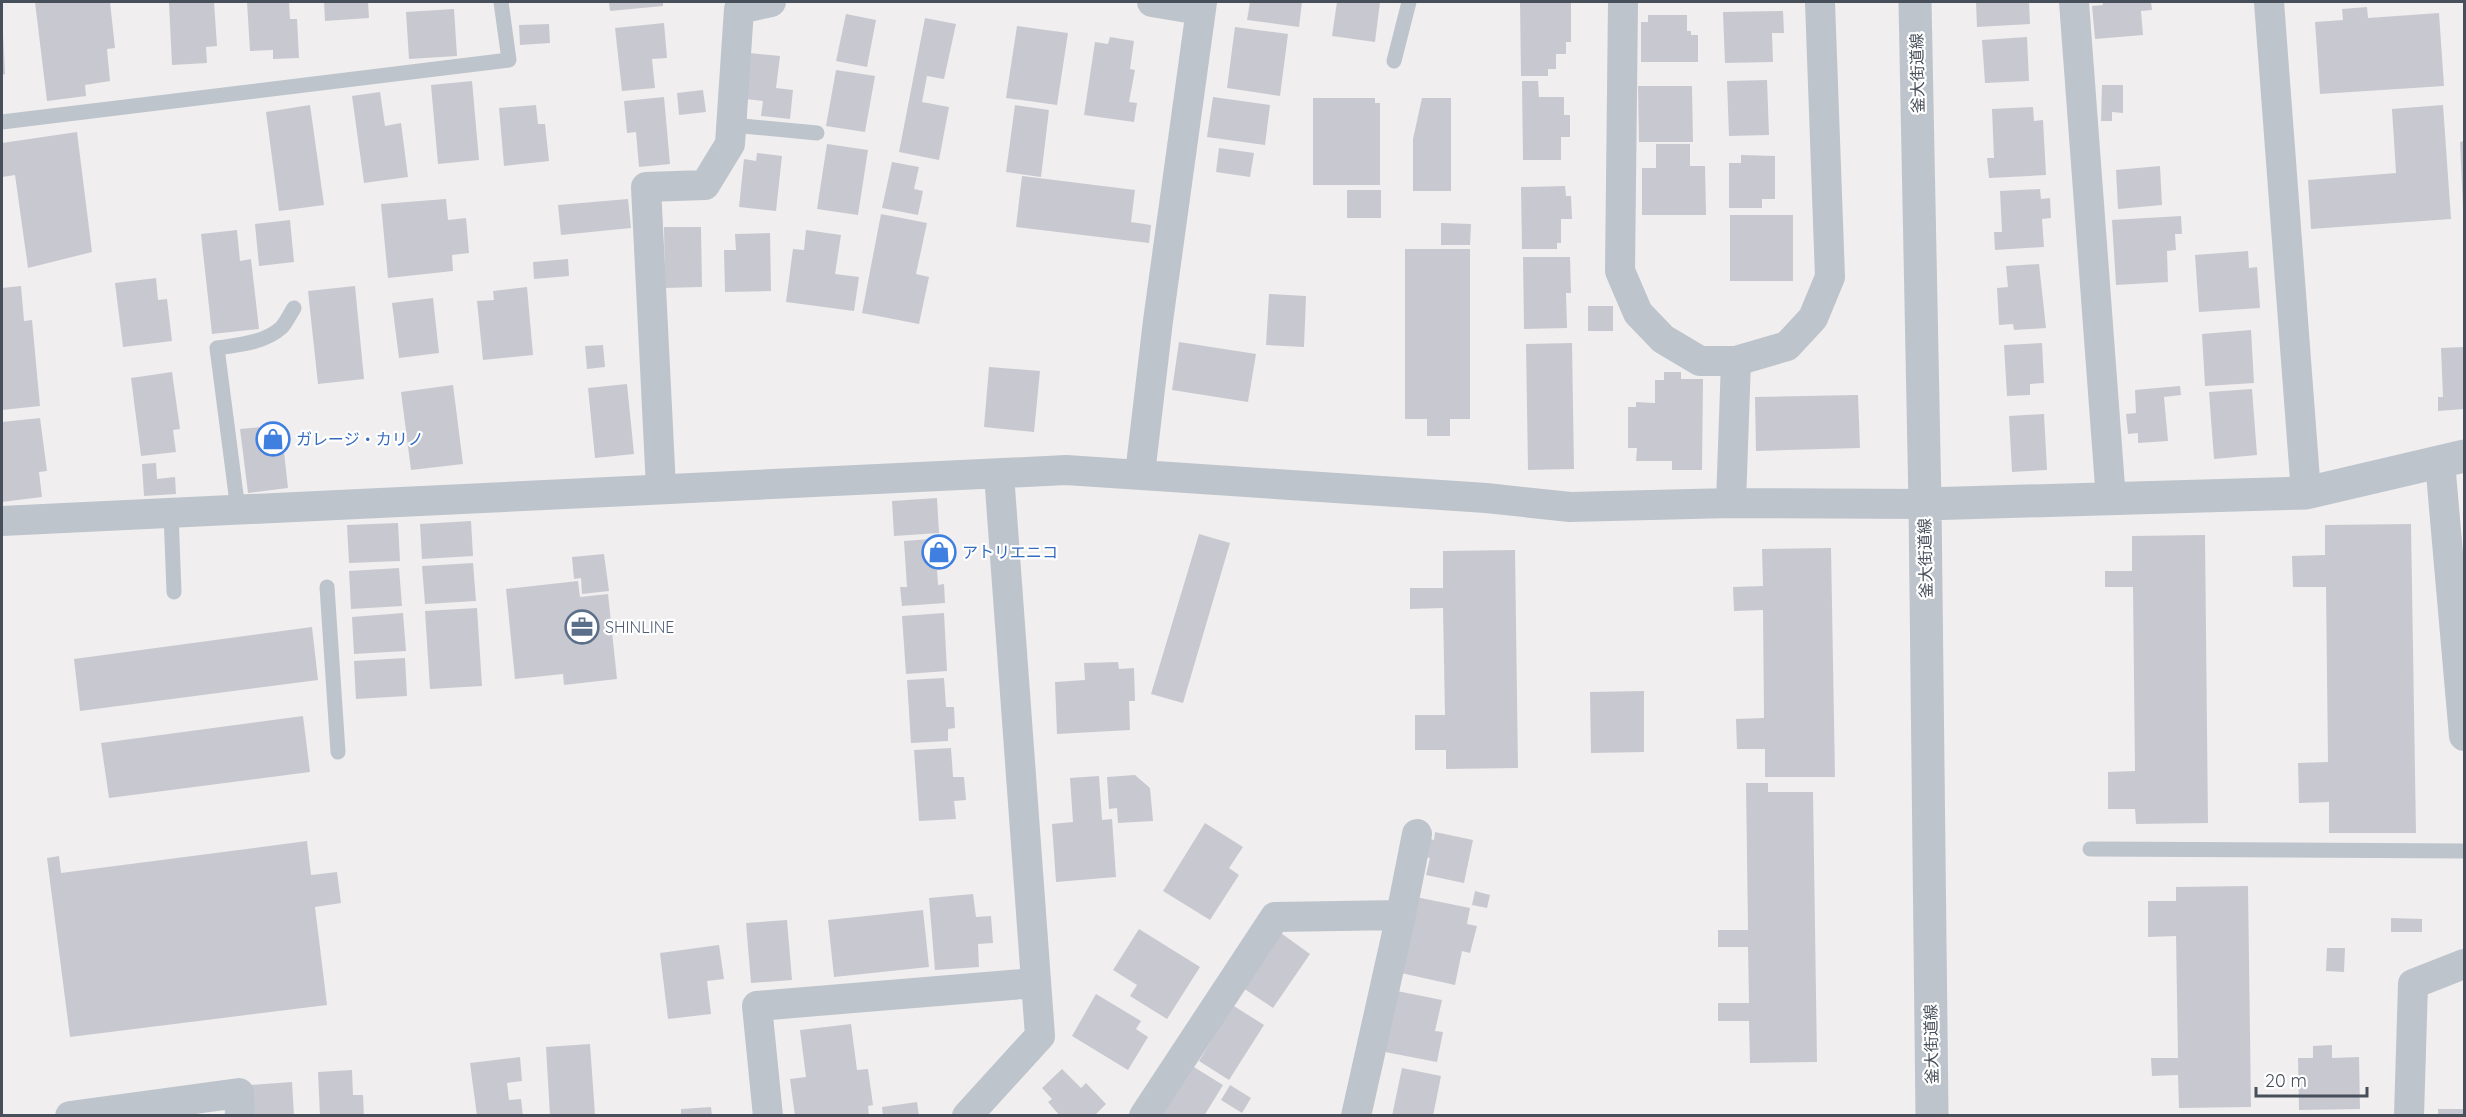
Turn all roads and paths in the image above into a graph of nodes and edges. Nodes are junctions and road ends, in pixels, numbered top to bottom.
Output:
1 (501, 2) edge
2 (771, 2) edge
3 (1152, 2) edge
4 (1409, 2) edge
5 (1623, 2) edge
6 (1820, 2) edge
7 (1915, 2) edge
8 (2074, 2) edge
9 (2269, 2) edge
10 (1201, 6) edge
11 (1394, 61) dead end
12 (2, 122) edge
13 (732, 125) junction
14 (818, 133) dead end
15 (294, 308) dead end
16 (1736, 361) junction
17 (2452, 459) edge
18 (999, 474) junction
19 (1140, 474) junction
20 (661, 488) junction
21 (2306, 493) junction
22 (2111, 500) junction
23 (1731, 503) junction
24 (1925, 504) junction
25 (238, 510) junction
26 (171, 513) junction
27 (2, 521) edge
28 (327, 587) dead end
29 (174, 592) dead end
30 (2464, 736) edge
31 (338, 752) dead end
32 (1417, 834) dead end
33 (2090, 849) dead end
34 (2464, 851) edge
35 (1401, 915) junction
36 (2464, 964) edge
37 (1035, 983) junction
38 (133, 1111) edge
39 (70, 1116) edge
40 (240, 1116) edge
41 (768, 1116) edge
42 (968, 1116) edge
43 (1144, 1116) edge
44 (1356, 1116) edge
45 (1932, 1116) edge
46 (2409, 1116) edge

1 - 12 lane
2 - 13 street
3 - 10 street
4 - 11 lane
5 - 16 street
6 - 16 street
7 - 24 street, 釜大街道線
8 - 22 street
9 - 21 street
10 - 19 street
13 - 14 lane
13 - 20 street
15 - 25 lane
16 - 23 street
17 - 21 street
17 - 30 street
18 - 19 street
18 - 20 street
18 - 37 street
19 - 23 street
20 - 25 street
21 - 22 street
22 - 24 street
23 - 24 street
24 - 45 street, 釜大街道線
25 - 26 street
26 - 27 street
26 - 29 lane
28 - 31 lane
32 - 35 street
33 - 34 lane
35 - 43 street
35 - 44 street
36 - 46 street
37 - 41 street
37 - 42 street
38 - 39 street
38 - 40 street

